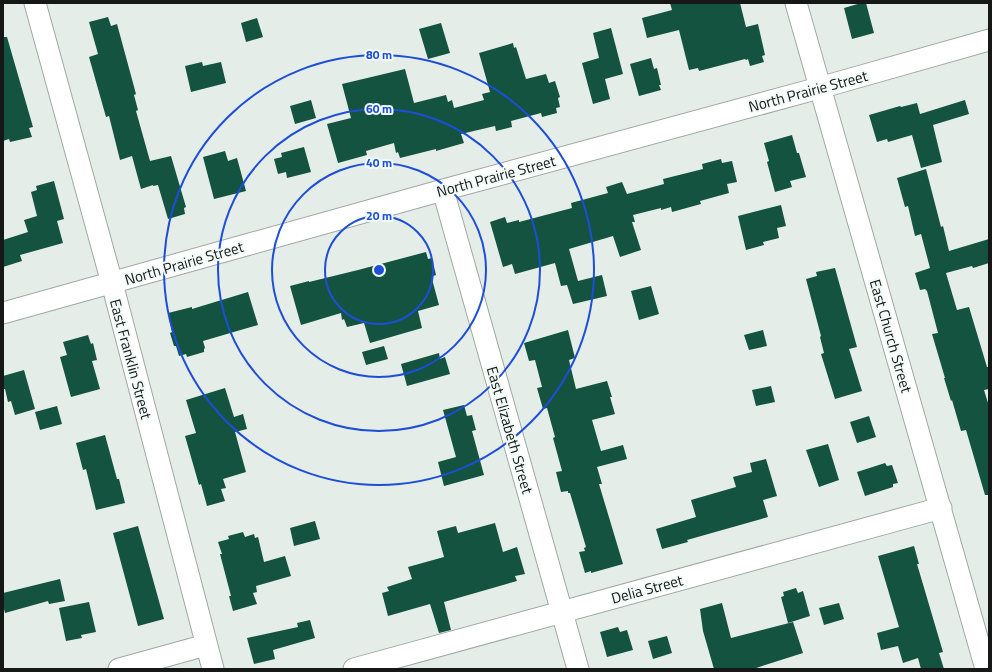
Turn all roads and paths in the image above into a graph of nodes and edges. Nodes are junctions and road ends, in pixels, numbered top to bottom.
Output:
1 (35, 3) edge
2 (796, 3) edge
3 (989, 40) edge
4 (819, 88) junction
5 (443, 190) junction
6 (112, 283) junction
7 (3, 313) edge
8 (941, 508) junction
9 (561, 612) junction
10 (206, 645) junction
11 (119, 669) edge
12 (213, 669) edge
13 (354, 669) edge
14 (578, 669) edge
15 (986, 669) edge

1 - 6 street, East Franklin Street
2 - 4 street, East Church Street
3 - 4 street, North Prairie Street
4 - 5 street, North Prairie Street
4 - 8 street, East Church Street
5 - 6 street, North Prairie Street
5 - 9 street, East Elizabeth Street
6 - 7 street, North Prairie Street
6 - 10 street, East Franklin Street
8 - 9 street, Delia Street
8 - 15 street, East Church Street
9 - 13 street, Delia Street
9 - 14 street, East Elizabeth Street
10 - 11 street
10 - 12 street, East Franklin Street

